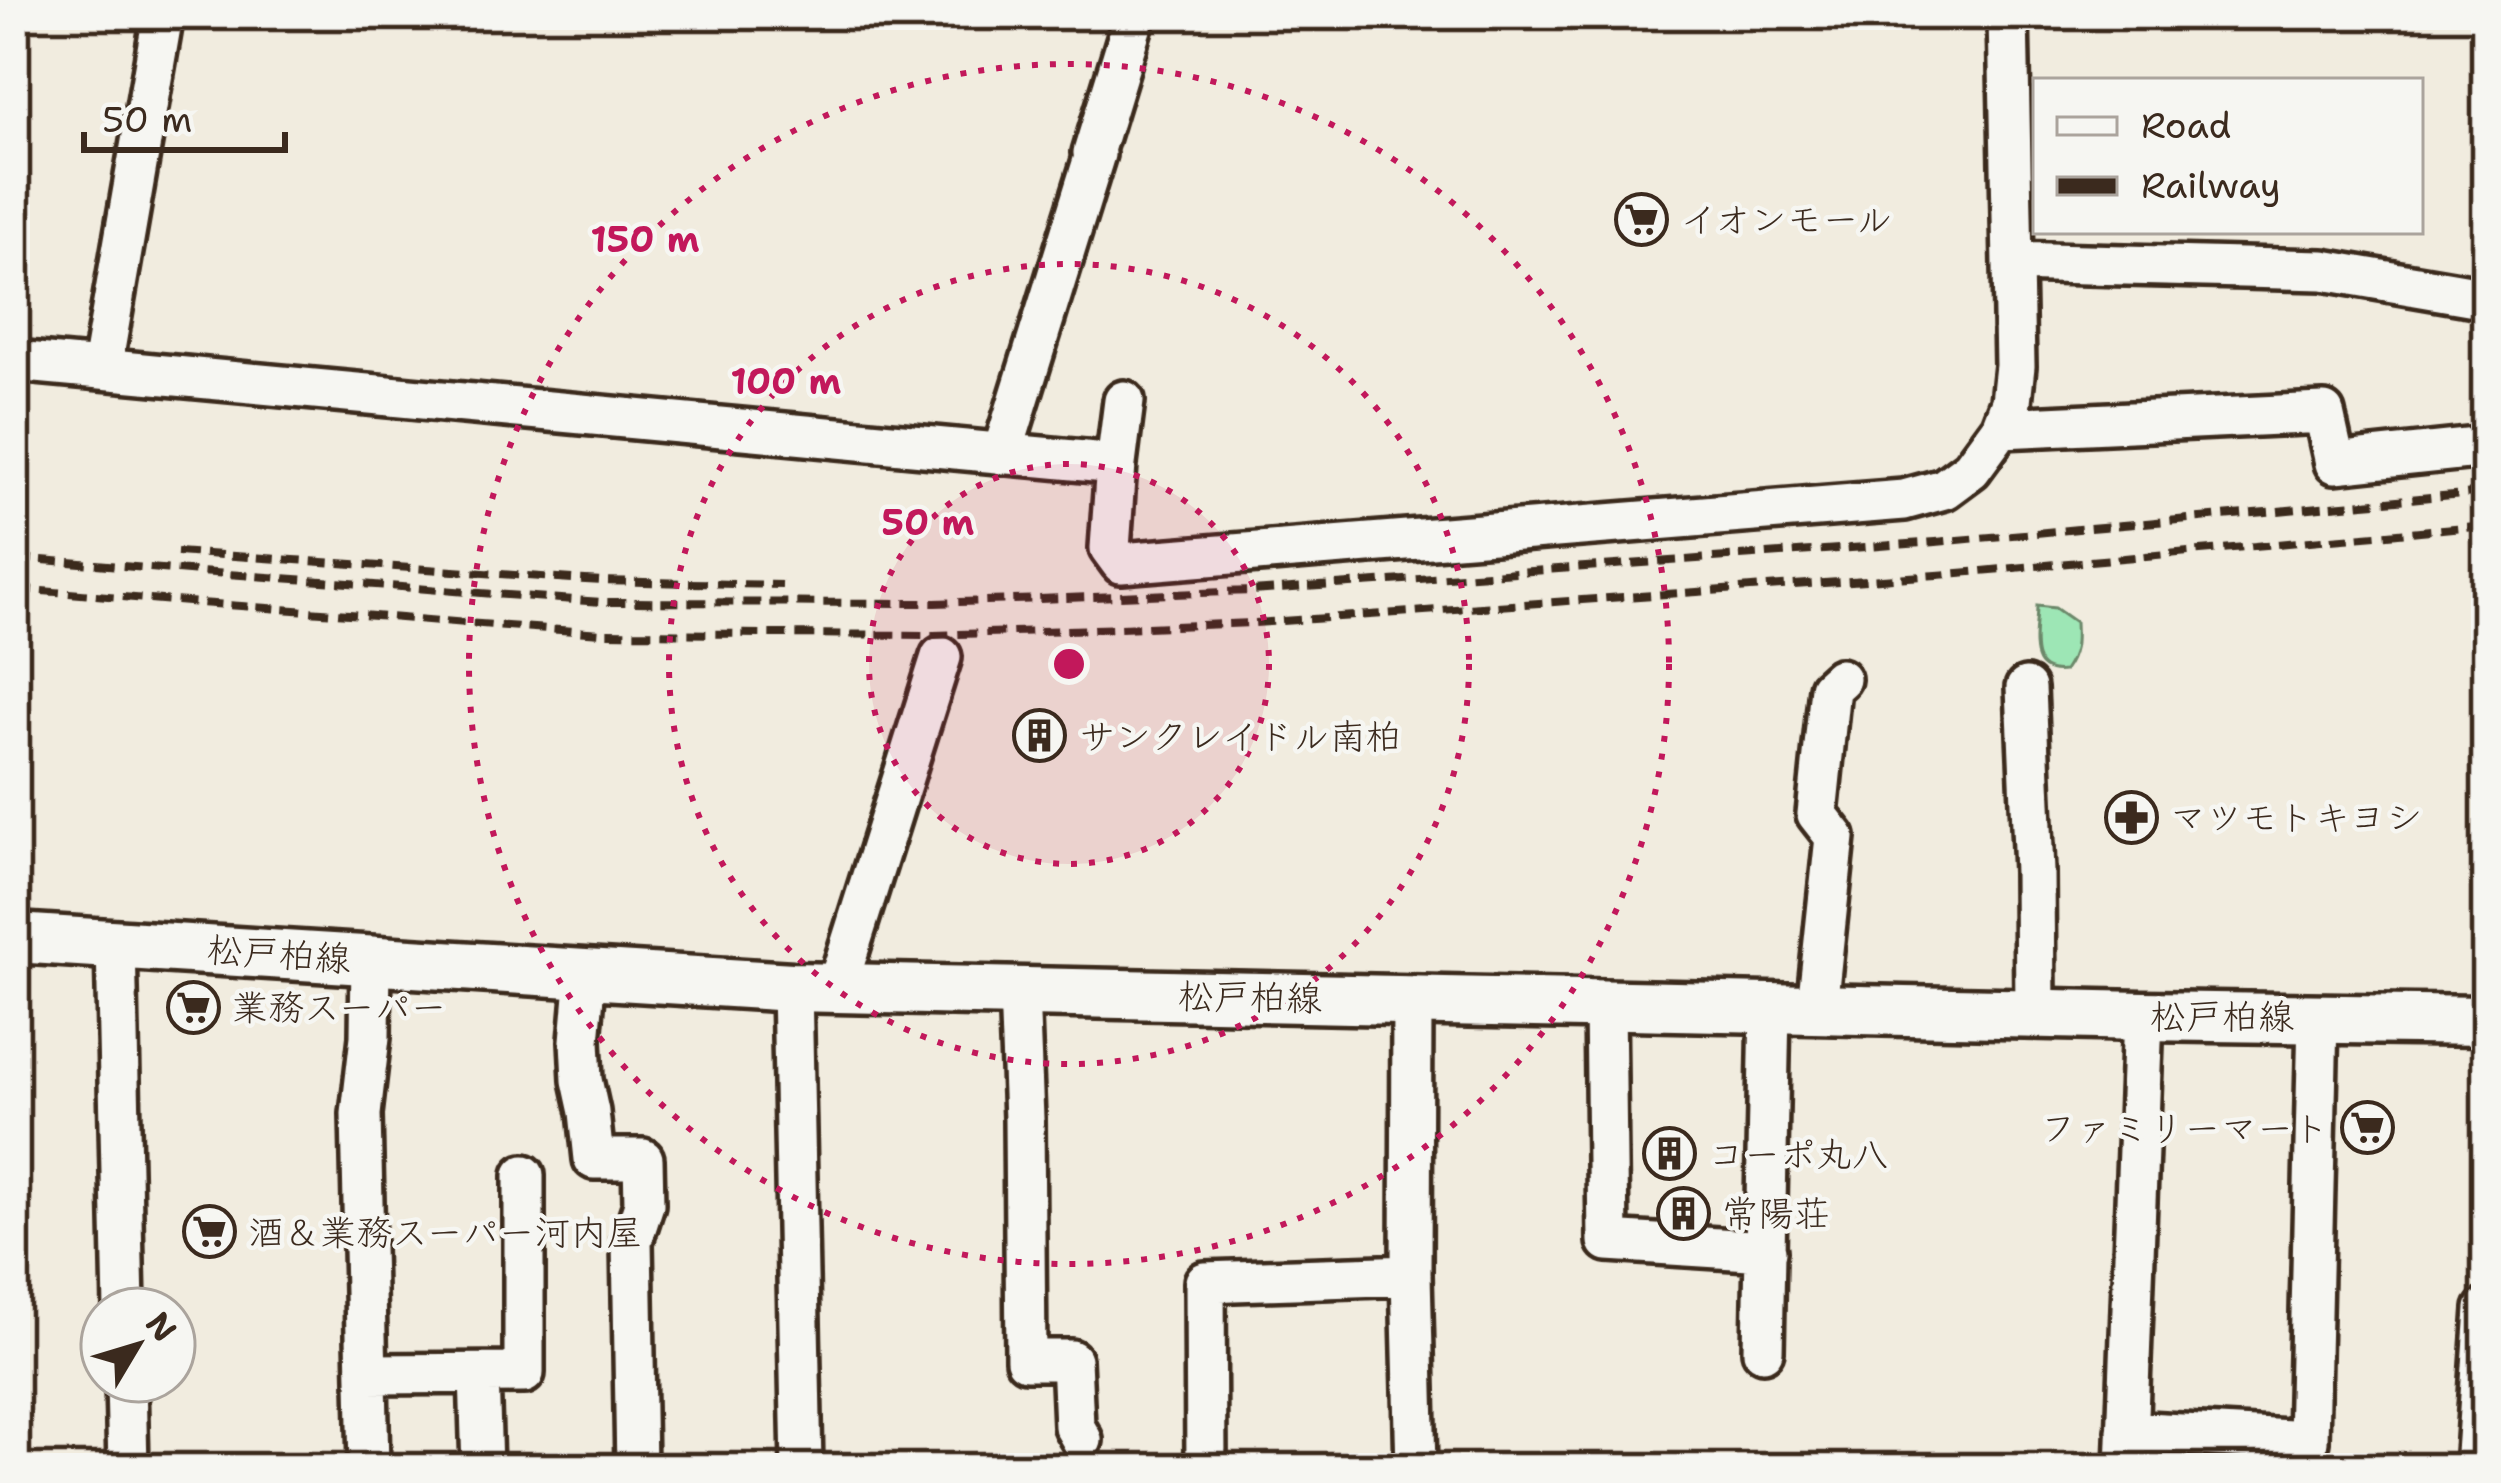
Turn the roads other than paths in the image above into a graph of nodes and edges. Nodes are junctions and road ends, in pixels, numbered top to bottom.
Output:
1 (163, 15) edge
2 (1135, 15) edge
3 (2008, 15) edge
4 (2022, 83) edge
5 (2013, 262) junction
6 (2481, 297) dead end
7 (15, 361) edge
8 (102, 368) junction
9 (1124, 401) dead end
10 (2000, 428) junction
11 (2486, 447) edge
12 (1002, 454) junction
13 (1116, 464) junction
14 (940, 657) dead end
15 (1840, 679) dead end
16 (2026, 688) dead end
17 (15, 938) edge
18 (116, 944) junction
19 (371, 959) junction
20 (586, 973) junction
21 (814, 987) junction
22 (1019, 992) junction
23 (1412, 1000) junction
24 (1605, 1004) junction
25 (1794, 1007) junction
26 (2035, 1012) junction
27 (2143, 1016) junction
28 (2318, 1017) junction
29 (2486, 1021) edge
30 (524, 1175) dead end
31 (1766, 1251) junction
32 (1411, 1275) junction
33 (123, 1285) edge
34 (2486, 1309) edge
35 (1763, 1351) dead end
36 (367, 1373) junction
37 (479, 1373) junction
38 (127, 1405) edge
39 (1082, 1440) dead end
40 (2126, 1449) edge
41 (128, 1468) edge
42 (369, 1468) edge
43 (482, 1468) edge
44 (636, 1468) edge
45 (802, 1468) edge
46 (1206, 1468) edge
47 (1416, 1468) edge
48 (2475, 1468) edge

1 - 8 street
2 - 12 street
3 - 4 street
4 - 5 street
5 - 6 street
5 - 10 street
7 - 8 street
8 - 12 street
9 - 13 street
10 - 11 street
10 - 13 street
12 - 13 street
14 - 21 street
15 - 25 street
16 - 26 street
17 - 18 main road, 松戸柏線
18 - 19 main road, 松戸柏線
18 - 33 street
19 - 20 main road, 松戸柏線
19 - 36 street
20 - 21 main road, 松戸柏線
20 - 44 street
21 - 22 main road, 松戸柏線
21 - 45 street
22 - 23 main road, 松戸柏線
22 - 39 street
23 - 24 main road, 松戸柏線
23 - 32 street
24 - 25 main road, 松戸柏線
24 - 31 street
25 - 26 main road, 松戸柏線
25 - 31 street
26 - 27 main road, 松戸柏線
27 - 28 main road, 松戸柏線
27 - 40 street
28 - 29 main road, 松戸柏線
28 - 40 street
30 - 37 street
31 - 35 street
32 - 46 street
32 - 47 street
34 - 48 street
36 - 37 street
36 - 42 street
37 - 43 street
38 - 41 street

